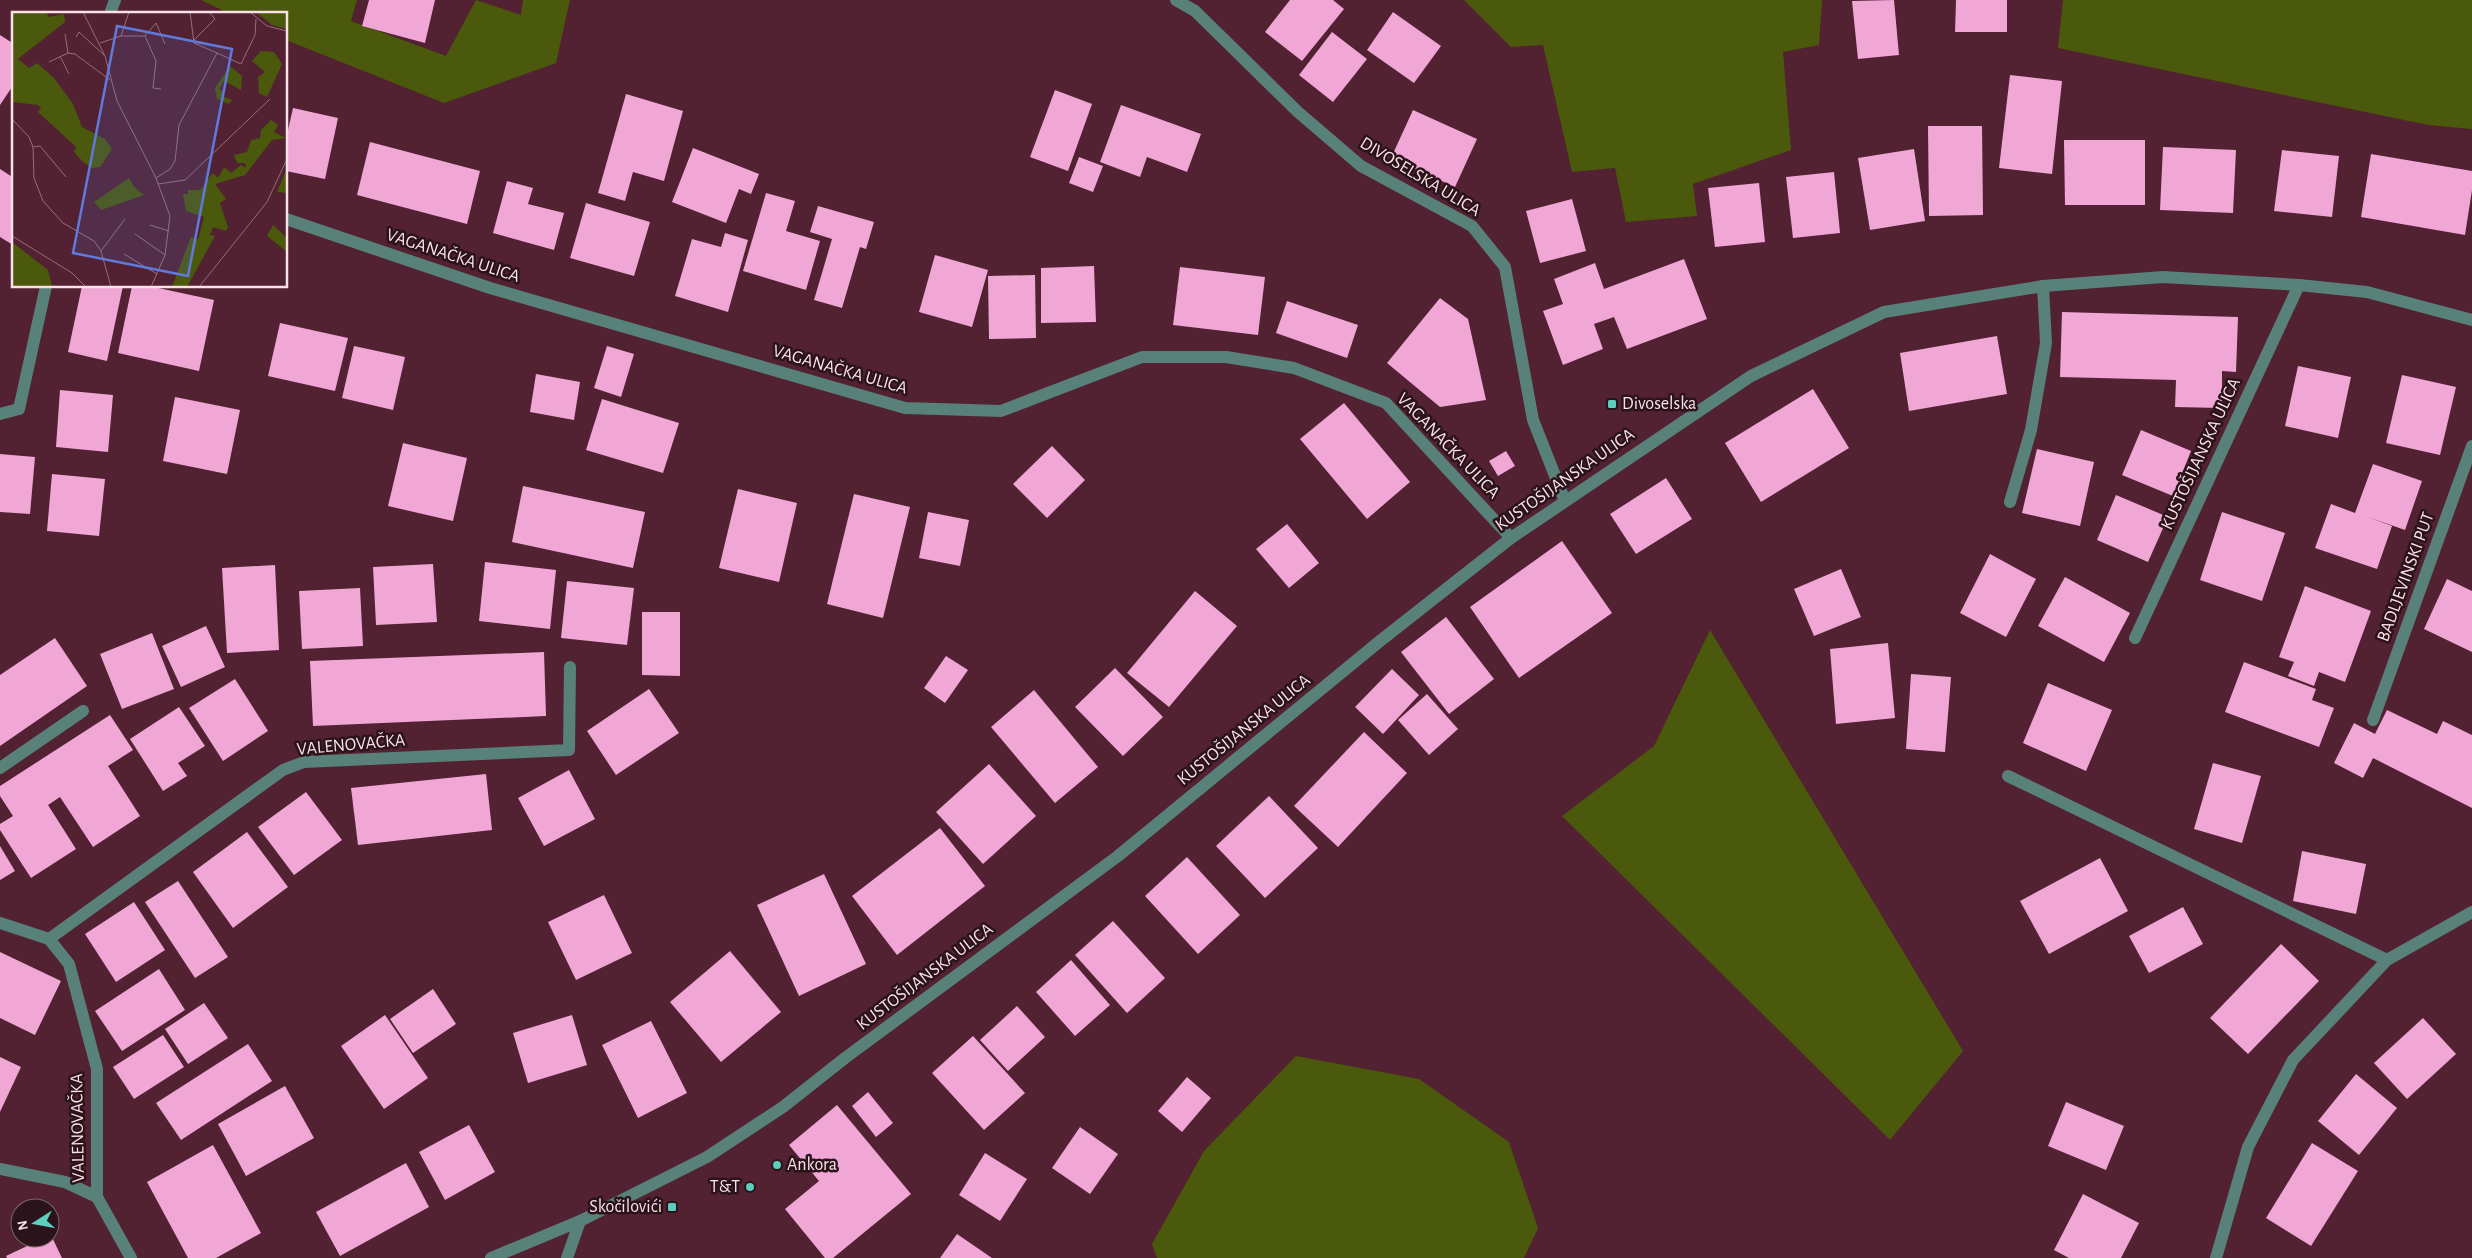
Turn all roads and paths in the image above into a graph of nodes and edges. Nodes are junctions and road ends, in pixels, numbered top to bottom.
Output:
1 (116, 0) edge
2 (1176, 0) edge
3 (111, 12) edge
4 (288, 220) edge
5 (2299, 285) junction
6 (2043, 286) junction
7 (46, 288) edge
8 (2472, 320) edge
9 (0, 414) edge
10 (2472, 446) edge
11 (1565, 502) junction
12 (2010, 502) dead end
13 (1511, 538) junction
14 (2135, 638) dead end
15 (570, 667) dead end
16 (83, 711) dead end
17 (2373, 720) dead end
18 (0, 768) edge
19 (2008, 776) dead end
20 (2472, 912) edge
21 (0, 923) edge
22 (48, 939) junction
23 (2388, 960) junction
24 (0, 1170) edge
25 (97, 1197) junction
26 (580, 1220) junction
27 (131, 1258) edge
28 (491, 1258) edge
29 (567, 1258) edge
30 (2216, 1258) edge

1 - 3 street
2 - 11 street, DIVOSELSKA ULICA
4 - 13 street, VAGANAČKA ULICA
5 - 6 street, KUSTOŠIJANSKA ULICA
5 - 8 street, KUSTOŠIJANSKA ULICA
5 - 14 street, KUSTOŠIJANSKA ULICA
6 - 11 street, KUSTOŠIJANSKA ULICA
6 - 12 street
7 - 9 street
10 - 17 street, BADLJEVINSKI PUT
11 - 13 street, KUSTOŠIJANSKA ULICA
13 - 26 street, KUSTOŠIJANSKA ULICA
15 - 22 street, VALENOVAČKA
16 - 18 street
19 - 23 street
20 - 23 street
21 - 22 street
22 - 25 street, VALENOVAČKA
23 - 30 street
24 - 25 street
25 - 27 street, VALENOVAČKA
26 - 28 street, KUSTOŠIJANSKA ULICA
26 - 29 street

